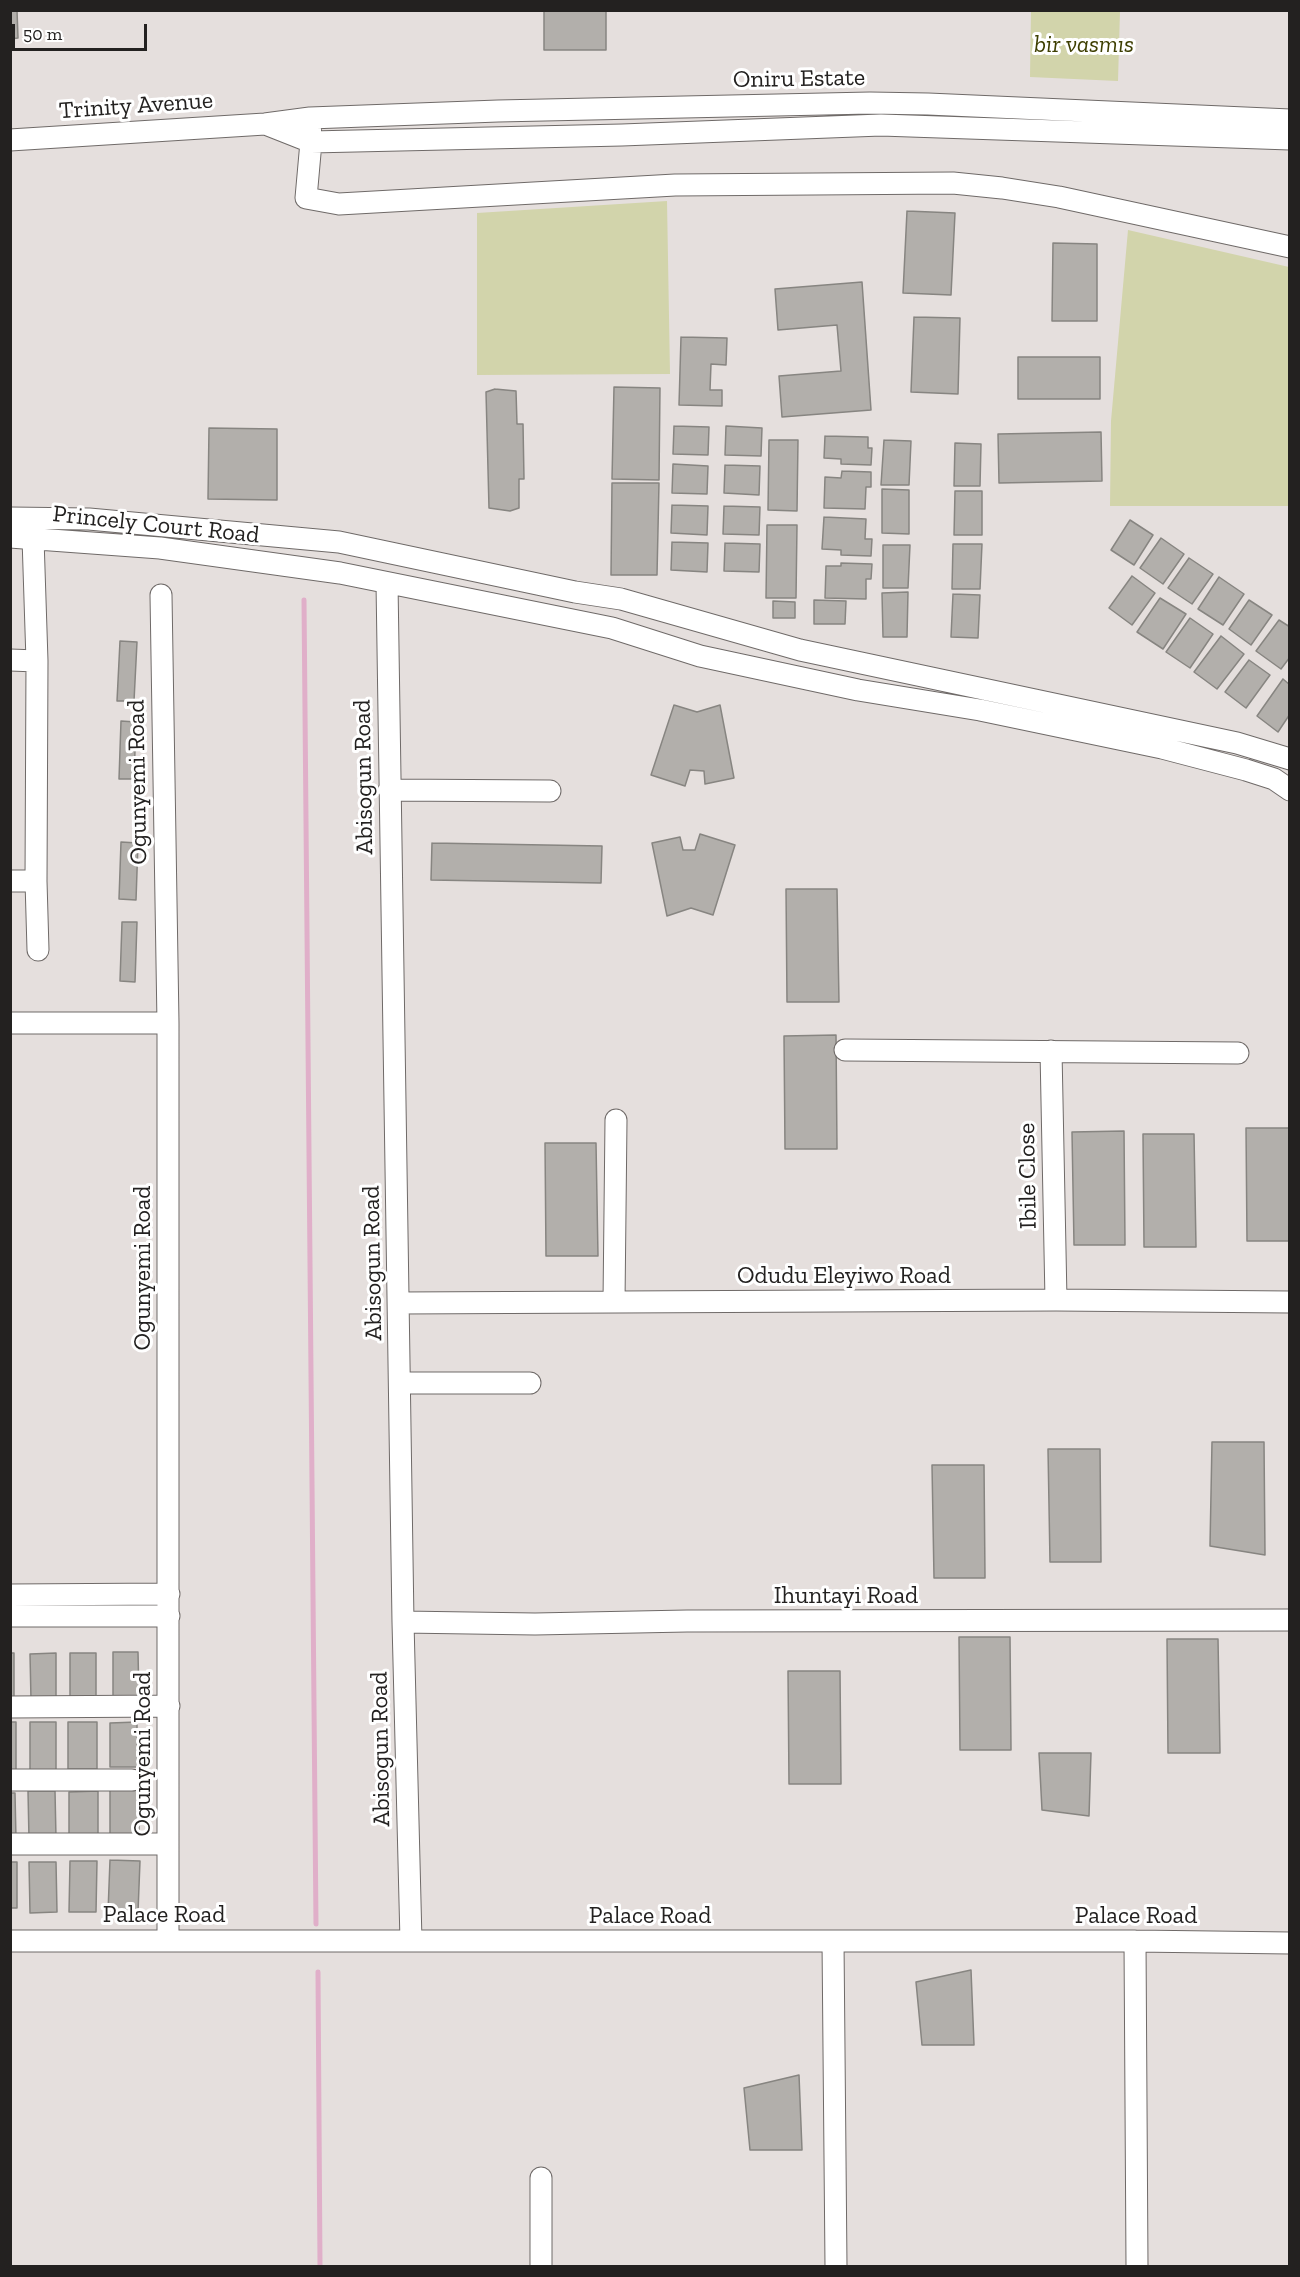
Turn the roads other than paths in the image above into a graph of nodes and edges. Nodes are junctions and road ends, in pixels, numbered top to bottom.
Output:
1 (310, 118) junction
2 (1290, 120) edge
3 (265, 124) junction
4 (1290, 139) edge
5 (10, 140) edge
6 (310, 142) junction
7 (1290, 247) edge
8 (10, 518) edge
9 (10, 537) edge
10 (33, 538) junction
11 (387, 583) junction
12 (161, 595) dead end
13 (621, 599) junction
14 (612, 628) junction
15 (10, 660) edge
16 (37, 661) junction
17 (1290, 759) edge
18 (389, 790) junction
19 (1290, 790) edge
20 (550, 791) dead end
21 (10, 881) edge
22 (36, 881) junction
23 (38, 950) dead end
24 (10, 1023) edge
25 (168, 1023) junction
26 (845, 1050) dead end
27 (1051, 1051) junction
28 (1238, 1053) dead end
29 (616, 1120) dead end
30 (1056, 1300) junction
31 (614, 1302) junction
32 (1290, 1302) edge
33 (399, 1303) junction
34 (400, 1383) junction
35 (530, 1383) dead end
36 (10, 1594) edge
37 (169, 1594) junction
38 (10, 1616) edge
39 (169, 1616) junction
40 (1290, 1620) edge
41 (404, 1622) junction
42 (169, 1706) junction
43 (10, 1707) edge
44 (132, 1779) dead end
45 (10, 1780) edge
46 (10, 1844) edge
47 (168, 1844) junction
48 (10, 1941) edge
49 (168, 1941) junction
50 (411, 1941) junction
51 (833, 1941) junction
52 (1135, 1941) junction
53 (1290, 1943) edge
54 (541, 2178) dead end
55 (541, 2266) edge
56 (836, 2266) edge
57 (1137, 2266) edge

1 - 2 street, Oniru Estate
1 - 3 street, Oniru Estate
1 - 6 street
3 - 5 street, Trinity Avenue
3 - 6 street
4 - 6 street, Oniru Estate
6 - 7 street
8 - 13 street
9 - 10 street, Princely Court Road
10 - 11 street, Princely Court Road
10 - 16 street
11 - 14 street, Princely Court Road
11 - 18 street, Abisogun Road
12 - 25 street, Ogunyemi Road
13 - 14 street
13 - 17 street
14 - 19 street, Princely Court Road
15 - 16 street
16 - 22 street
18 - 20 street
18 - 33 street, Abisogun Road
21 - 22 street
22 - 23 street
24 - 25 street
25 - 37 street, Ogunyemi Road
26 - 27 street
27 - 28 street
27 - 30 street, Ibile Close
29 - 31 street
30 - 31 street, Odudu Eleyiwo Road
30 - 32 street, Odudu Eleyiwo Road
31 - 33 street, Odudu Eleyiwo Road
33 - 34 street, Abisogun Road
34 - 35 street
34 - 41 street, Abisogun Road
36 - 37 street
37 - 39 street, Ogunyemi Road
38 - 39 street
39 - 42 street, Ogunyemi Road
40 - 41 street, Ihuntayi Road
41 - 50 street, Abisogun Road
42 - 43 street
42 - 47 street, Ogunyemi Road
44 - 45 street
46 - 47 street
47 - 49 street, Ogunyemi Road
48 - 49 street, Palace Road
49 - 50 street, Palace Road
50 - 51 street, Palace Road
51 - 52 street, Palace Road
51 - 56 street
52 - 53 street, Palace Road
52 - 57 street
54 - 55 street

